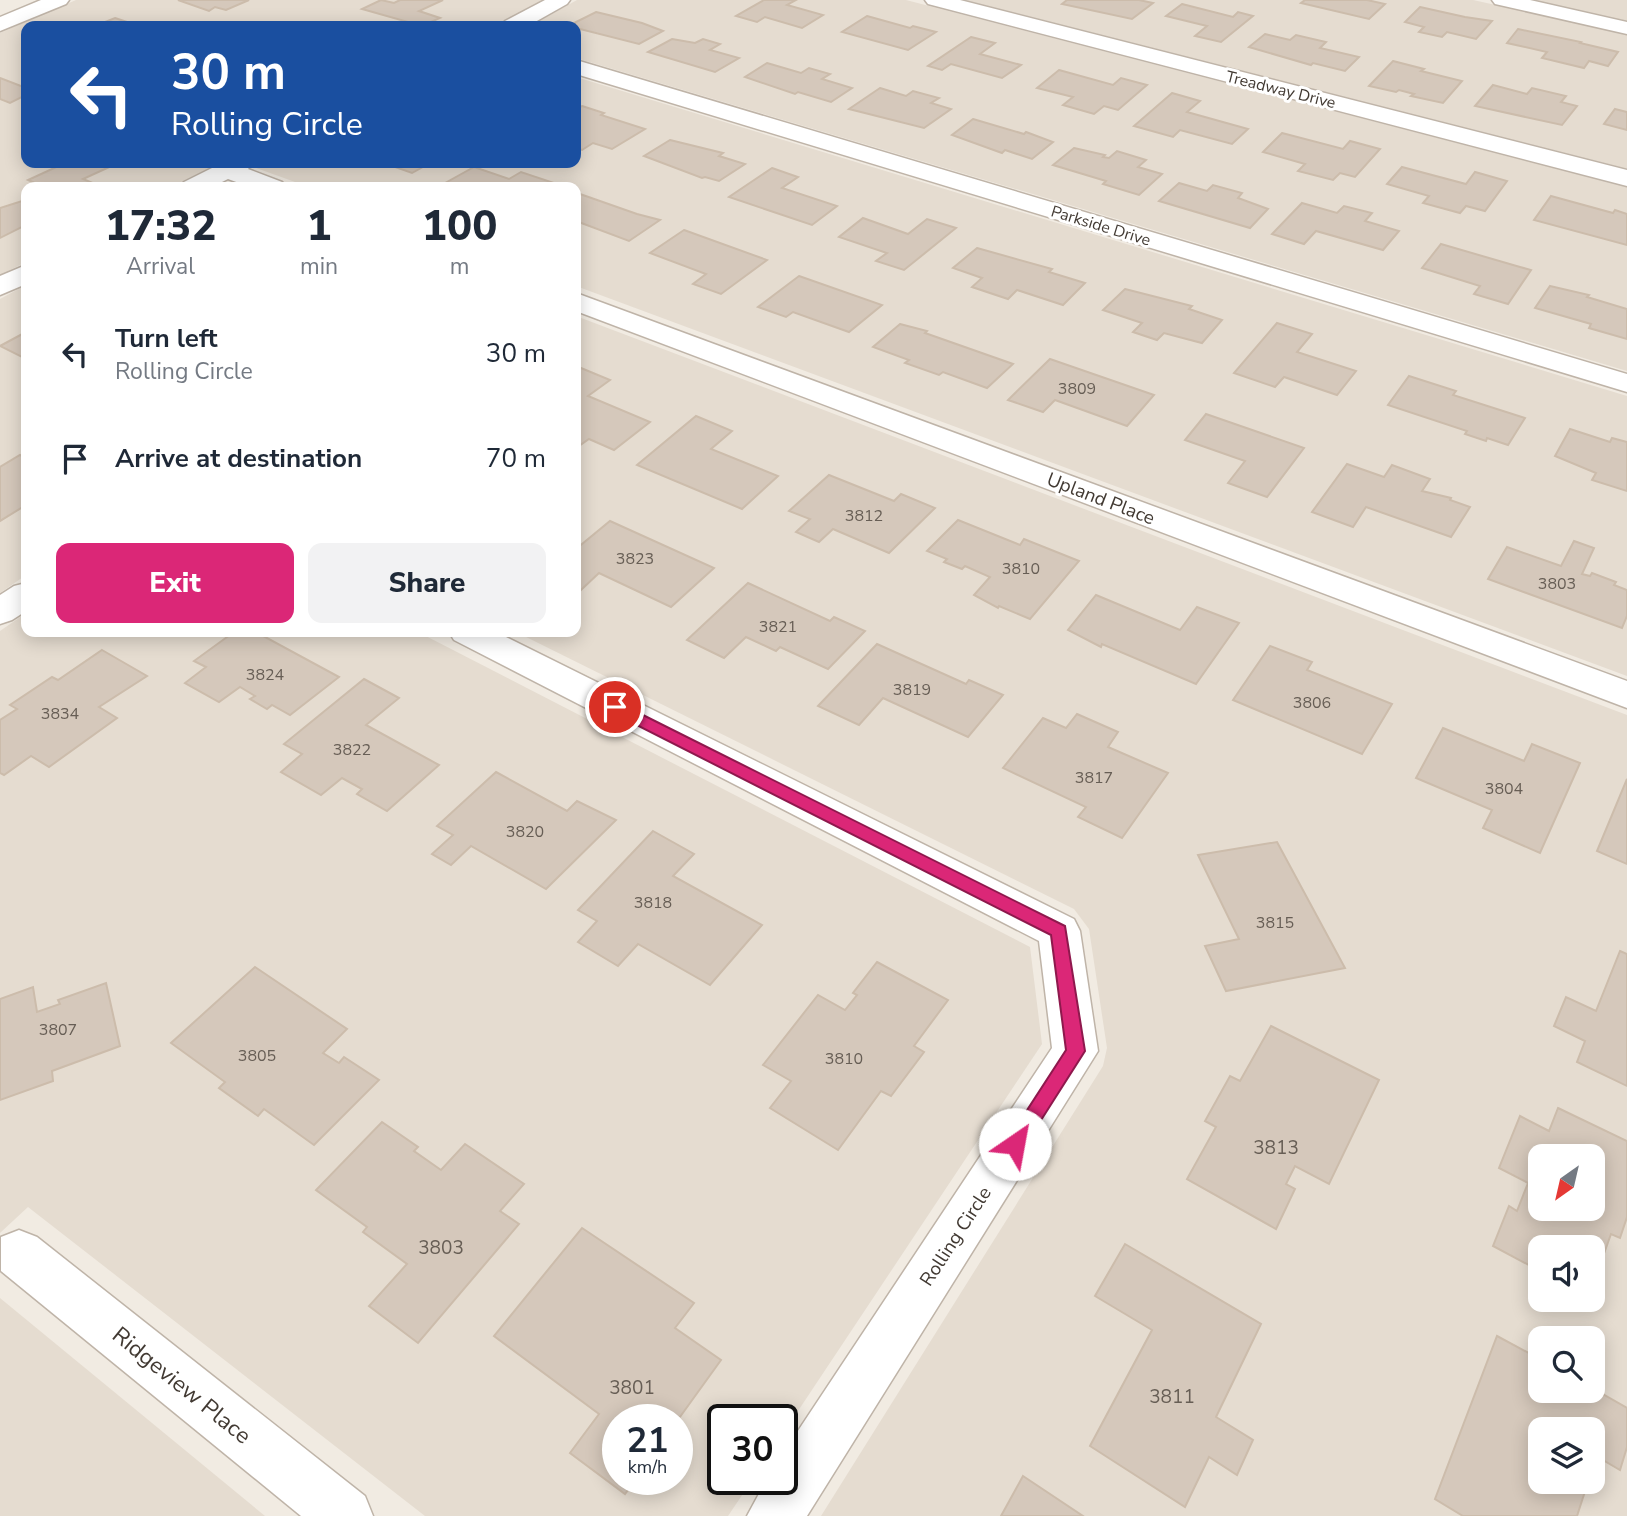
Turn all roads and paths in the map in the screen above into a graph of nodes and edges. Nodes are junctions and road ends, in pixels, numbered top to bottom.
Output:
1 (60, 0) edge
2 (560, 0) edge
3 (935, 0) edge
4 (1502, 0) edge
5 (522, 21) edge
6 (0, 25) edge
7 (1627, 28) edge
8 (581, 69) edge
9 (229, 168) edge
10 (237, 168) edge
11 (1627, 178) edge
12 (203, 182) edge
13 (263, 182) edge
14 (21, 276) edge
15 (0, 287) edge
16 (581, 303) edge
17 (1627, 383) edge
18 (21, 597) edge
19 (0, 611) edge
20 (477, 637) edge
21 (1627, 695) edge
22 (19, 1254) dead end
23 (345, 1516) edge
24 (775, 1516) edge

1 - 6 street
2 - 5 street
3 - 11 street, Treadway Drive
4 - 7 street
8 - 17 street, Parkside Drive
9 - 12 street
10 - 13 street
14 - 15 street
16 - 21 street, Upland Place
18 - 19 street
20 - 24 street, Rolling Circle
22 - 23 street, Ridgeview Place

